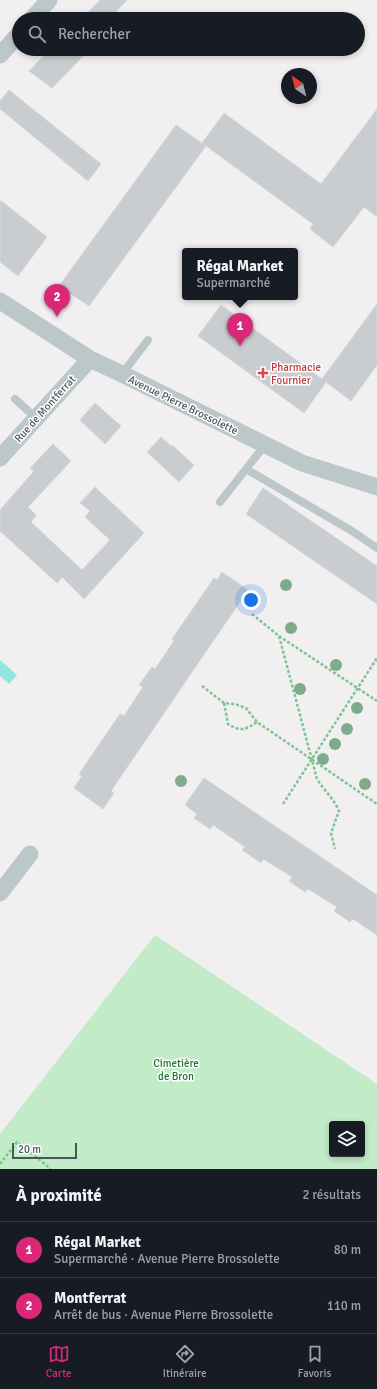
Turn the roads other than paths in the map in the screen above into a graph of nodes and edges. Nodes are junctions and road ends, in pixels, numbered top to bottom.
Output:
1 (49, 0) edge
2 (38, 12) edge
3 (12, 42) edge
4 (0, 55) edge
5 (0, 301) edge
6 (148, 340) dead end
7 (90, 359) junction
8 (122, 374) junction
9 (15, 399) dead end
10 (36, 418) junction
11 (265, 445) junction
12 (0, 458) edge
13 (246, 469) junction
14 (377, 487) edge
15 (220, 502) dead end
16 (377, 548) edge
17 (30, 854) dead end
18 (0, 893) edge

1 - 2 street
3 - 4 street
5 - 7 street, Avenue Pierre Brossolette
6 - 8 lane
7 - 8 street, Avenue Pierre Brossolette
7 - 10 street, Rue de Montferrat
8 - 11 street, Avenue Pierre Brossolette
9 - 10 lane
10 - 12 street, Rue de Montferrat
11 - 13 lane
11 - 14 street, Avenue Pierre Brossolette
13 - 15 lane
13 - 16 lane
17 - 18 street

